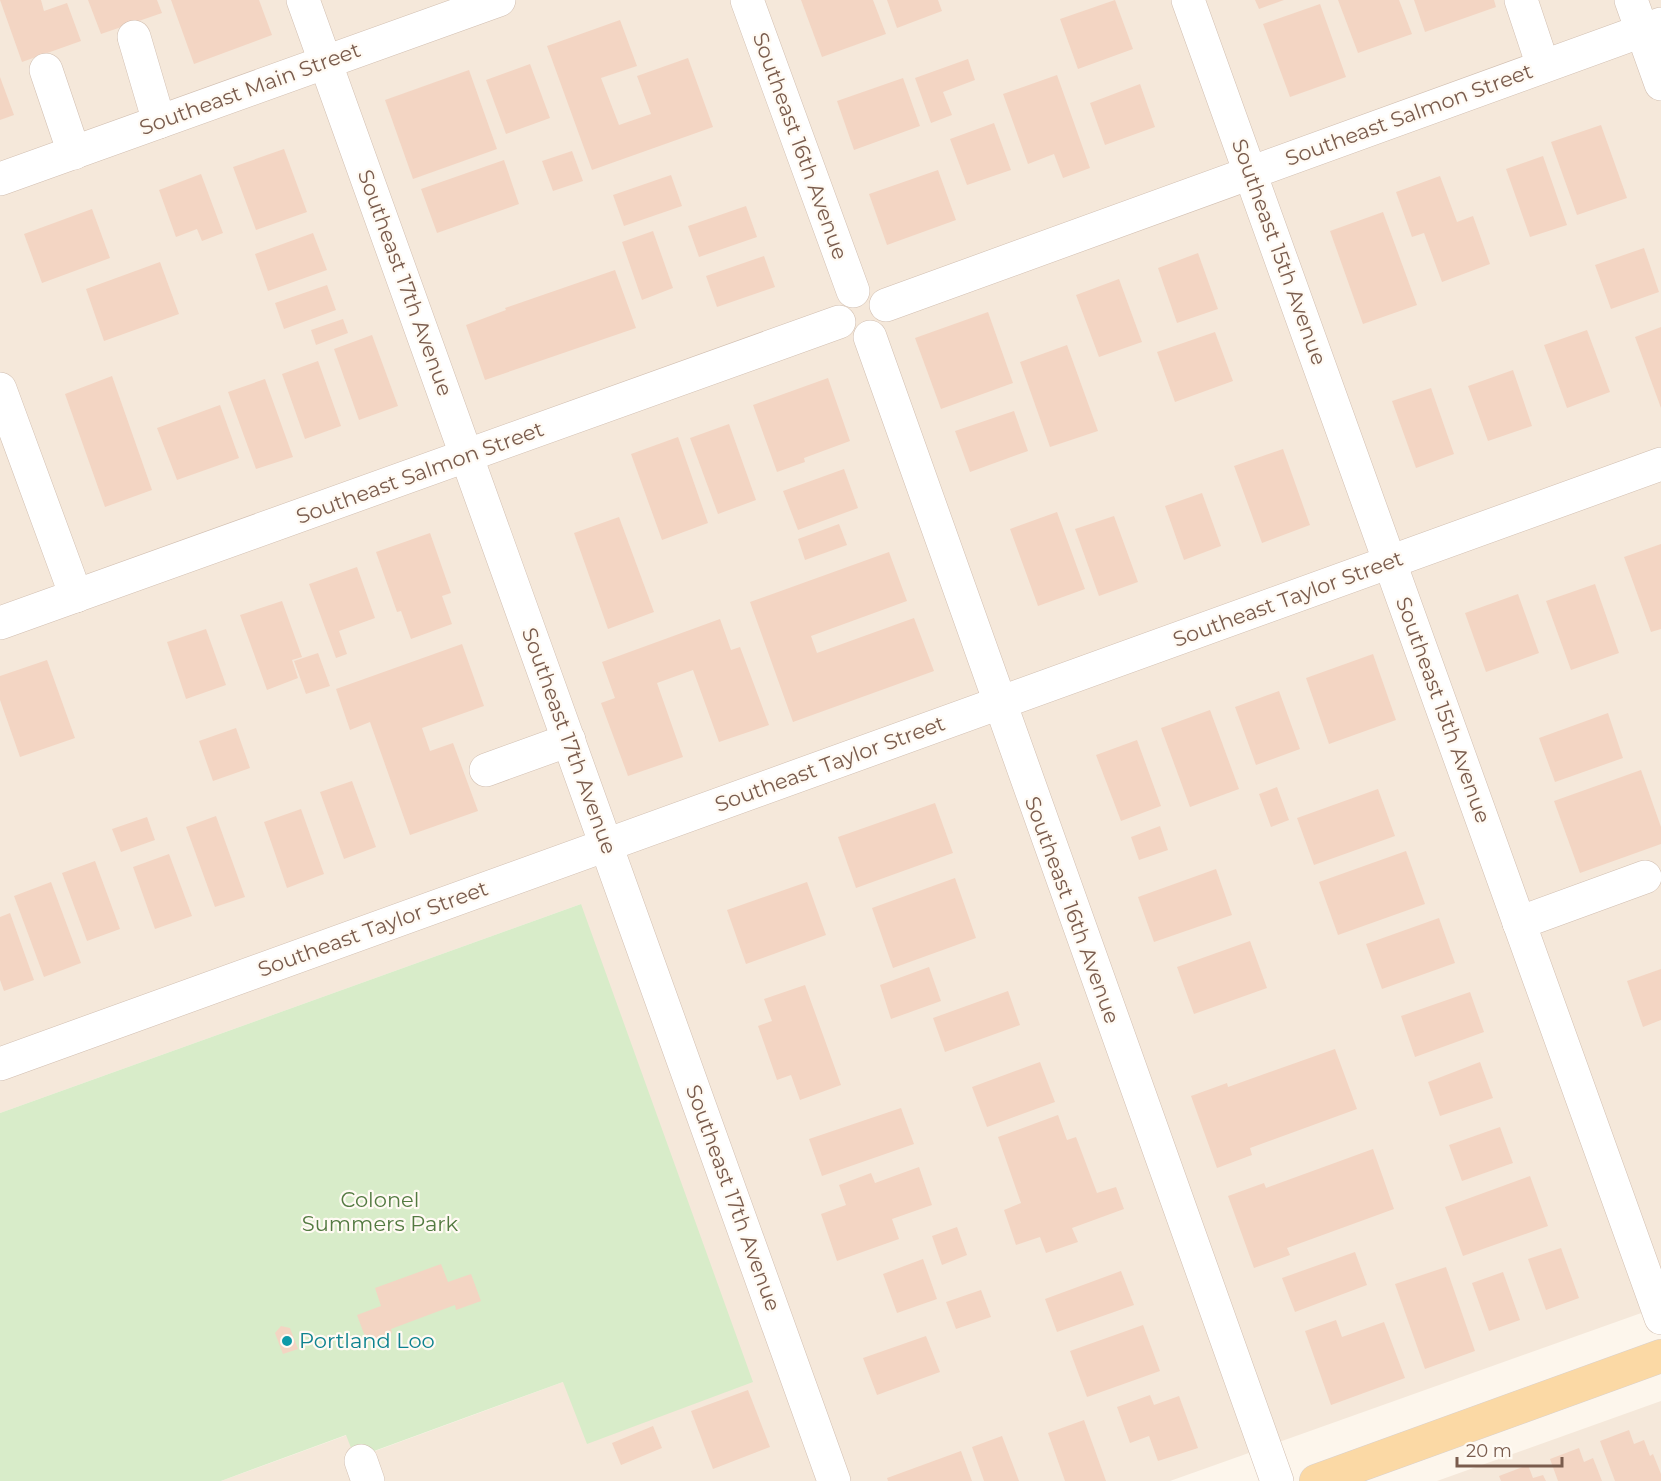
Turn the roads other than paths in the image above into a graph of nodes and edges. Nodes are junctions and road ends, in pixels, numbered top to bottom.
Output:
1 (303, 0) edge
2 (499, 0) edge
3 (747, 0) edge
4 (1188, 0) edge
5 (1521, 0) edge
6 (1631, 0) edge
7 (1651, 27) edge
8 (134, 37) dead end
9 (326, 62) junction
10 (1543, 66) junction
11 (46, 70) dead end
12 (1661, 84) edge
13 (159, 122) junction
14 (74, 153) junction
15 (1250, 173) junction
16 (0, 179) edge
17 (853, 291) junction
18 (886, 305) junction
19 (839, 322) junction
20 (870, 337) junction
21 (0, 389) edge
22 (467, 456) junction
23 (1661, 464) edge
24 (1390, 562) junction
25 (76, 596) junction
26 (0, 623) edge
27 (999, 703) junction
28 (569, 740) junction
29 (486, 770) dead end
30 (606, 845) junction
31 (1645, 877) dead end
32 (1519, 923) junction
33 (0, 1064) edge
34 (1661, 1318) edge
35 (1661, 1356) edge
36 (834, 1481) edge
37 (1277, 1481) edge
38 (1316, 1481) edge

1 - 9 street, Southeast 17th Avenue
2 - 9 street, Southeast Main Street
3 - 17 street, Southeast 16th Avenue
4 - 15 street, Southeast 15th Avenue
5 - 10 street
6 - 7 street
7 - 10 street, Southeast Salmon Street
7 - 12 street
8 - 13 street
9 - 13 street, Southeast Main Street
9 - 22 street, Southeast 17th Avenue
10 - 15 street, Southeast Salmon Street
11 - 14 street
13 - 14 street, Southeast Main Street
14 - 16 street, Southeast Main Street
15 - 18 street, Southeast Salmon Street
15 - 24 street, Southeast 15th Avenue
17 - 18 street
17 - 19 street
18 - 20 street
19 - 20 street
19 - 22 street, Southeast Salmon Street
20 - 27 street, Southeast 16th Avenue
21 - 25 street
22 - 25 street, Southeast Salmon Street
22 - 28 street, Southeast 17th Avenue
23 - 24 street, Southeast Taylor Street
24 - 27 street, Southeast Taylor Street
24 - 32 street, Southeast 15th Avenue
25 - 26 street, Southeast Salmon Street
27 - 30 street, Southeast Taylor Street
27 - 37 street, Southeast 16th Avenue
28 - 29 street
28 - 30 street, Southeast 17th Avenue
30 - 33 street, Southeast Taylor Street
30 - 36 street, Southeast 17th Avenue
31 - 32 street
32 - 34 street, Southeast 15th Avenue
35 - 38 main road

